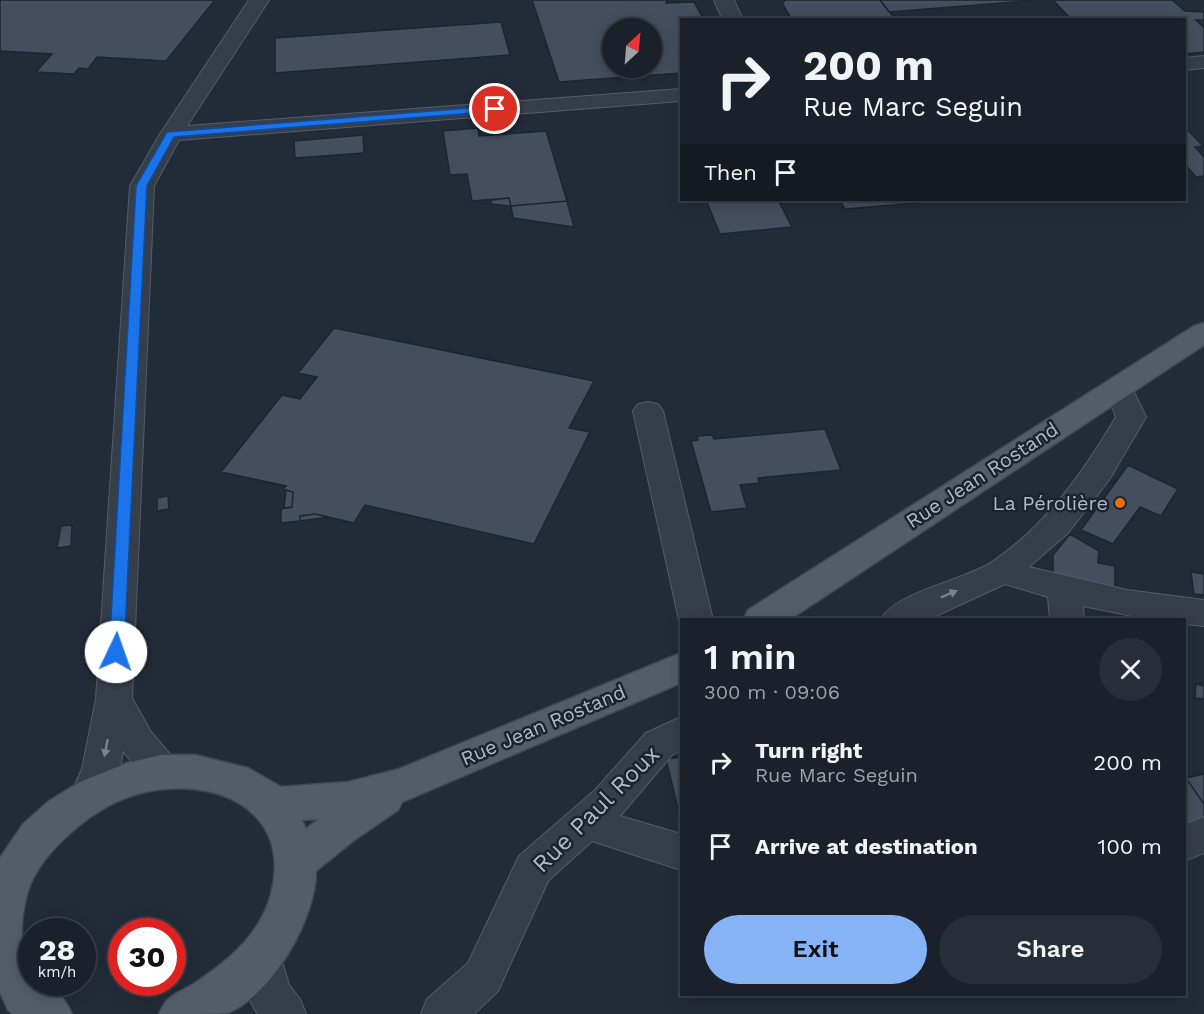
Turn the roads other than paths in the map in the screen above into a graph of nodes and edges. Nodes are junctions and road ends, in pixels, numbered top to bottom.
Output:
1 (259, 0) edge
2 (724, 0) edge
3 (732, 18) edge
4 (1204, 62) edge
5 (1186, 64) edge
6 (680, 95) edge
7 (171, 134) junction
8 (1204, 332) edge
9 (1118, 386) junction
10 (648, 411) dead end
11 (1003, 571) junction
12 (1065, 605) edge
13 (1204, 613) edge
14 (696, 618) edge
15 (764, 618) edge
16 (901, 618) edge
17 (680, 667) edge
18 (114, 699) junction
19 (680, 733) edge
20 (162, 771) junction
21 (405, 784) junction
22 (90, 794) junction
23 (273, 805) junction
24 (586, 822) junction
25 (1204, 834) edge
26 (1186, 843) edge
27 (680, 852) edge
28 (296, 862) junction
29 (7, 873) edge
30 (0, 941) edge
31 (262, 958) junction
32 (33, 1008) edge
33 (198, 1013) edge
34 (284, 1014) edge
35 (444, 1014) edge

1 - 7 street
2 - 3 street
4 - 5 street
6 - 7 street
7 - 18 street
8 - 9 main road, Rue Jean Rostand
9 - 11 street
9 - 15 main road, Rue Jean Rostand
10 - 14 street
11 - 12 street
16 -> 11 street
12 - 13 street
17 - 21 main road, Rue Jean Rostand
18 - 20 street
18 -> 22 street
19 - 24 street, Rue Paul Roux
20 - 22 main road
20 - 23 main road
21 - 23 main road
21 - 28 main road
22 - 29 main road
23 - 28 main road
24 - 27 street
24 - 35 street, Rue Paul Roux
25 - 26 street
28 - 31 main road
29 - 30 main road
30 - 32 main road
31 - 33 main road
31 - 34 street

